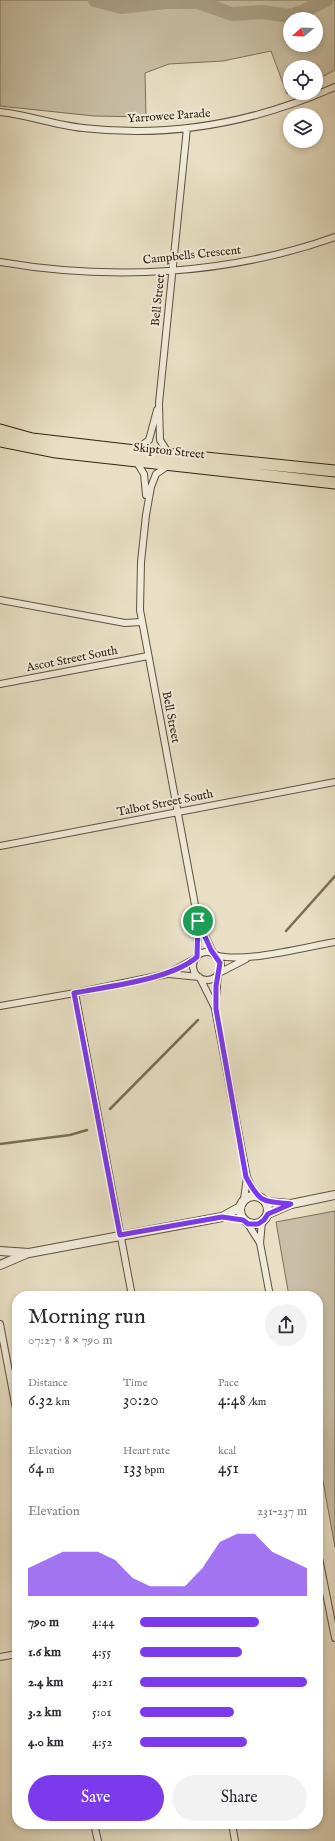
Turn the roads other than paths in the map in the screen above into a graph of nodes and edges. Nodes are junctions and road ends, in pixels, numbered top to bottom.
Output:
1 (335, 87) edge
2 (0, 112) edge
3 (186, 128) junction
4 (335, 237) edge
5 (0, 262) edge
6 (173, 271) junction
7 (159, 403) junction
8 (0, 430) edge
9 (0, 441) edge
10 (135, 456) junction
11 (170, 459) junction
12 (335, 470) edge
13 (335, 483) edge
14 (146, 515) junction
15 (0, 600) edge
16 (141, 622) junction
17 (148, 656) junction
18 (0, 684) edge
19 (335, 782) edge
20 (178, 812) junction
21 (0, 846) edge
22 (198, 921) junction
23 (335, 942) edge
24 (215, 955) junction
25 (196, 958) junction
26 (247, 958) junction
27 (219, 973) junction
28 (167, 974) junction
29 (200, 978) junction
30 (74, 993) junction
31 (0, 1006) edge
32 (216, 1009) junction
33 (246, 1177) junction
34 (335, 1195) edge
35 (256, 1196) junction
36 (266, 1202) junction
37 (242, 1203) junction
38 (291, 1204) junction
39 (268, 1214) junction
40 (222, 1217) junction
41 (246, 1222) junction
42 (262, 1222) junction
43 (120, 1235) junction
44 (260, 1243) junction
45 (0, 1251) edge
46 (29, 1252) junction
47 (0, 1256) edge
48 (0, 1264) edge
49 (131, 1291) edge
50 (269, 1291) edge
51 (0, 1324) edge
52 (12, 1388) edge
53 (323, 1580) edge
54 (323, 1596) edge
55 (326, 1596) junction
56 (335, 1638) edge
57 (12, 1655) edge
58 (0, 1657) edge
59 (95, 1829) edge
60 (233, 1829) edge
61 (98, 1841) edge
62 (235, 1841) edge

1 - 3 street, Yarrowee Parade
2 - 3 street, Yarrowee Parade
3 - 6 street, Bell Street
4 - 6 street, Campbells Crescent
5 - 6 street, Campbells Crescent
6 - 7 street, Bell Street
7 - 10 street, Bell Street
7 - 11 street, Bell Street
8 - 10 highway, Skipton Street
9 - 10 highway, Skipton Street
10 - 11 highway, Skipton Street
10 - 14 street, Bell Street
11 - 12 highway, Skipton Street
11 - 13 highway, Skipton Street
11 - 14 street, Bell Street
14 - 16 street, Bell Street
15 - 16 street
16 - 17 street, Bell Street
17 - 18 street, Ascot Street South
17 - 20 street, Bell Street
19 - 20 street, Talbot Street South
20 - 21 street, Talbot Street South
20 - 22 street, Bell Street
22 - 24 street, Bell Street
22 - 25 street, Bell Street
23 - 26 street
24 - 25 street
24 - 26 street
24 - 27 street
25 - 28 street
25 - 29 street
26 - 27 street
27 - 29 street
27 - 32 street
28 - 29 street
28 - 30 street
29 - 32 street
30 - 31 street
30 - 43 street
32 - 33 street
33 - 35 street
33 - 37 street
34 - 38 street
35 - 36 street
35 - 37 street
36 - 38 street
36 - 39 street
37 - 40 street
37 - 41 street
38 - 39 street
39 - 42 street
40 - 41 street
40 - 43 street
41 - 42 street
41 - 44 street
42 - 44 street
43 - 46 street
43 - 49 street
44 - 50 street
45 - 46 street
46 - 48 street
47 - 48 street
51 - 52 street
53 - 55 street
54 - 55 street
55 - 56 street
57 - 58 street
59 - 61 street
60 - 62 street

